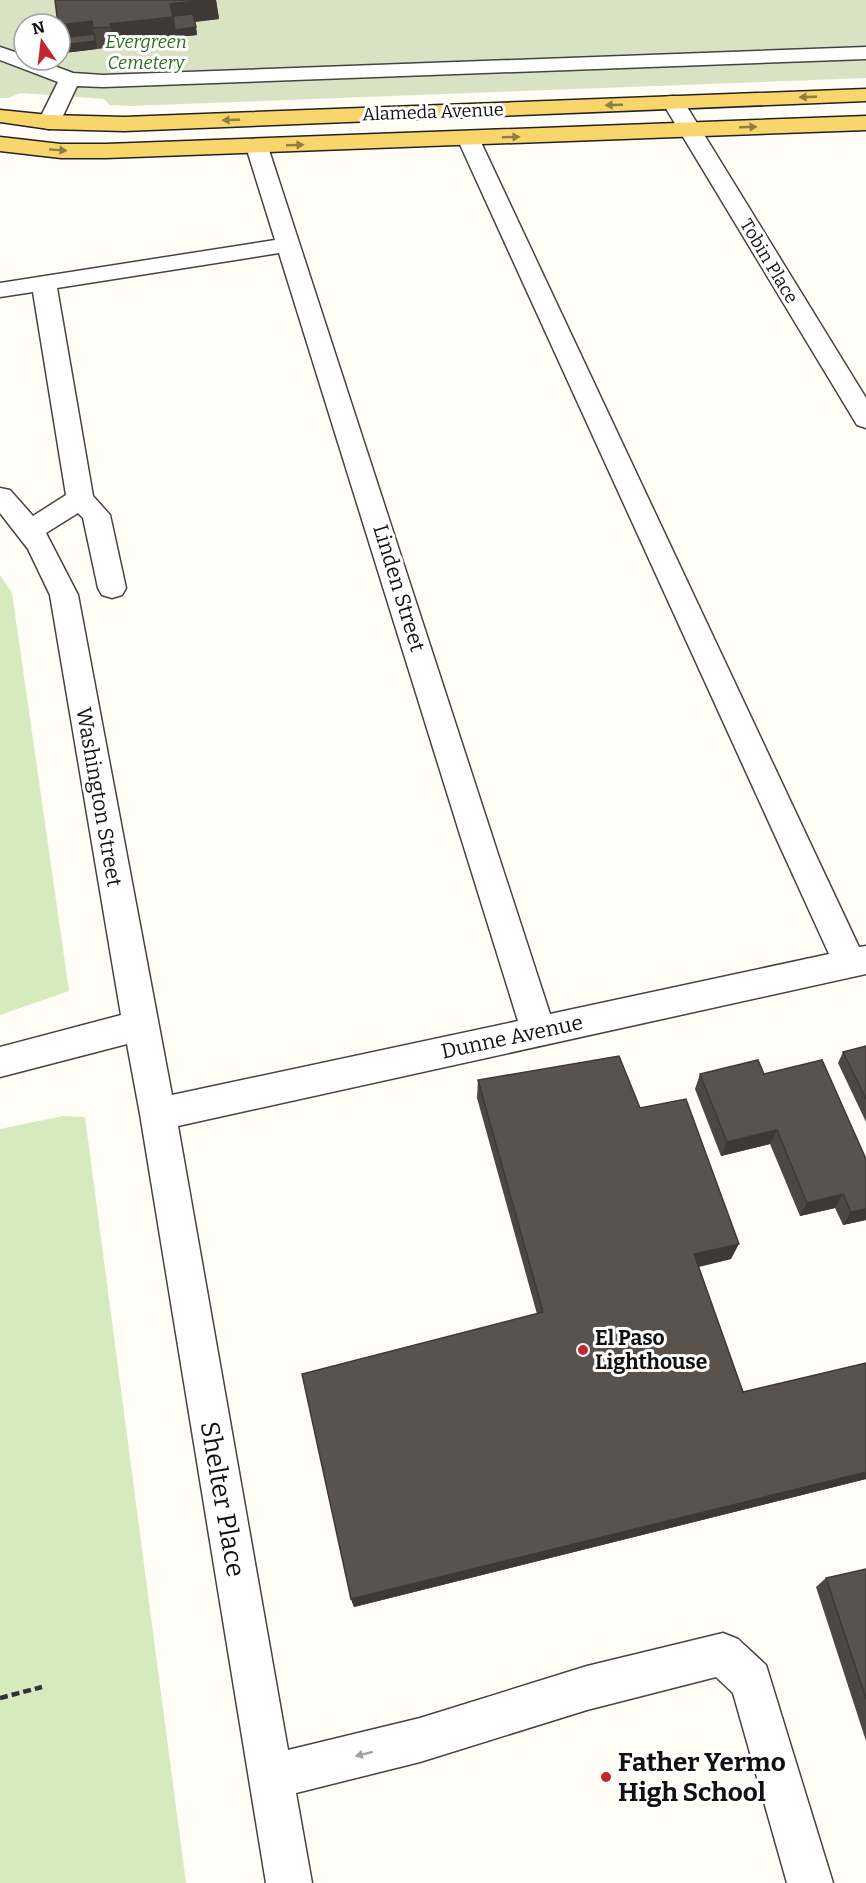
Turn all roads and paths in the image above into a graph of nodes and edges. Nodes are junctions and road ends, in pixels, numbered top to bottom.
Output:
1 (866, 52) edge
2 (0, 53) edge
3 (70, 79) junction
4 (866, 95) edge
5 (673, 102) junction
6 (0, 116) edge
7 (49, 122) junction
8 (866, 123) edge
9 (689, 129) junction
10 (468, 138) junction
11 (0, 144) edge
12 (257, 147) junction
13 (287, 245) junction
14 (44, 283) junction
15 (0, 290) edge
16 (866, 419) edge
17 (0, 497) edge
18 (80, 499) junction
19 (30, 530) junction
20 (112, 588) dead end
21 (858, 962) edge
22 (140, 1025) junction
23 (538, 1031) junction
24 (0, 1062) edge
25 (158, 1114) junction
26 (42, 1687) dead end
27 (0, 1698) edge
28 (271, 1777) junction
29 (289, 1883) edge
30 (810, 1883) edge

1 - 3 street
2 - 3 street
3 - 7 street
4 -> 5 main road, Alameda Avenue
5 -> 7 main road, Alameda Avenue
5 - 9 street, Tobin Place
6 - 7 main road, Alameda Avenue
9 -> 8 main road, Alameda Avenue
10 -> 9 main road, Alameda Avenue
9 - 16 street, Tobin Place
12 -> 10 main road, Alameda Avenue
10 - 21 street
11 -> 12 main road, Alameda Avenue
12 - 13 street, Linden Street
13 - 14 street
13 - 23 street, Linden Street
14 - 15 street
14 - 18 street
17 - 19 street, Washington Street
18 - 19 street
18 - 20 street
19 - 22 street, Washington Street
21 - 23 street, Dunne Avenue
22 - 24 street
22 - 25 street, Washington Street
23 - 25 street, Dunne Avenue
25 - 28 street, Shelter Place
26 - 27 path
28 - 29 street, Shelter Place
30 -> 28 street

